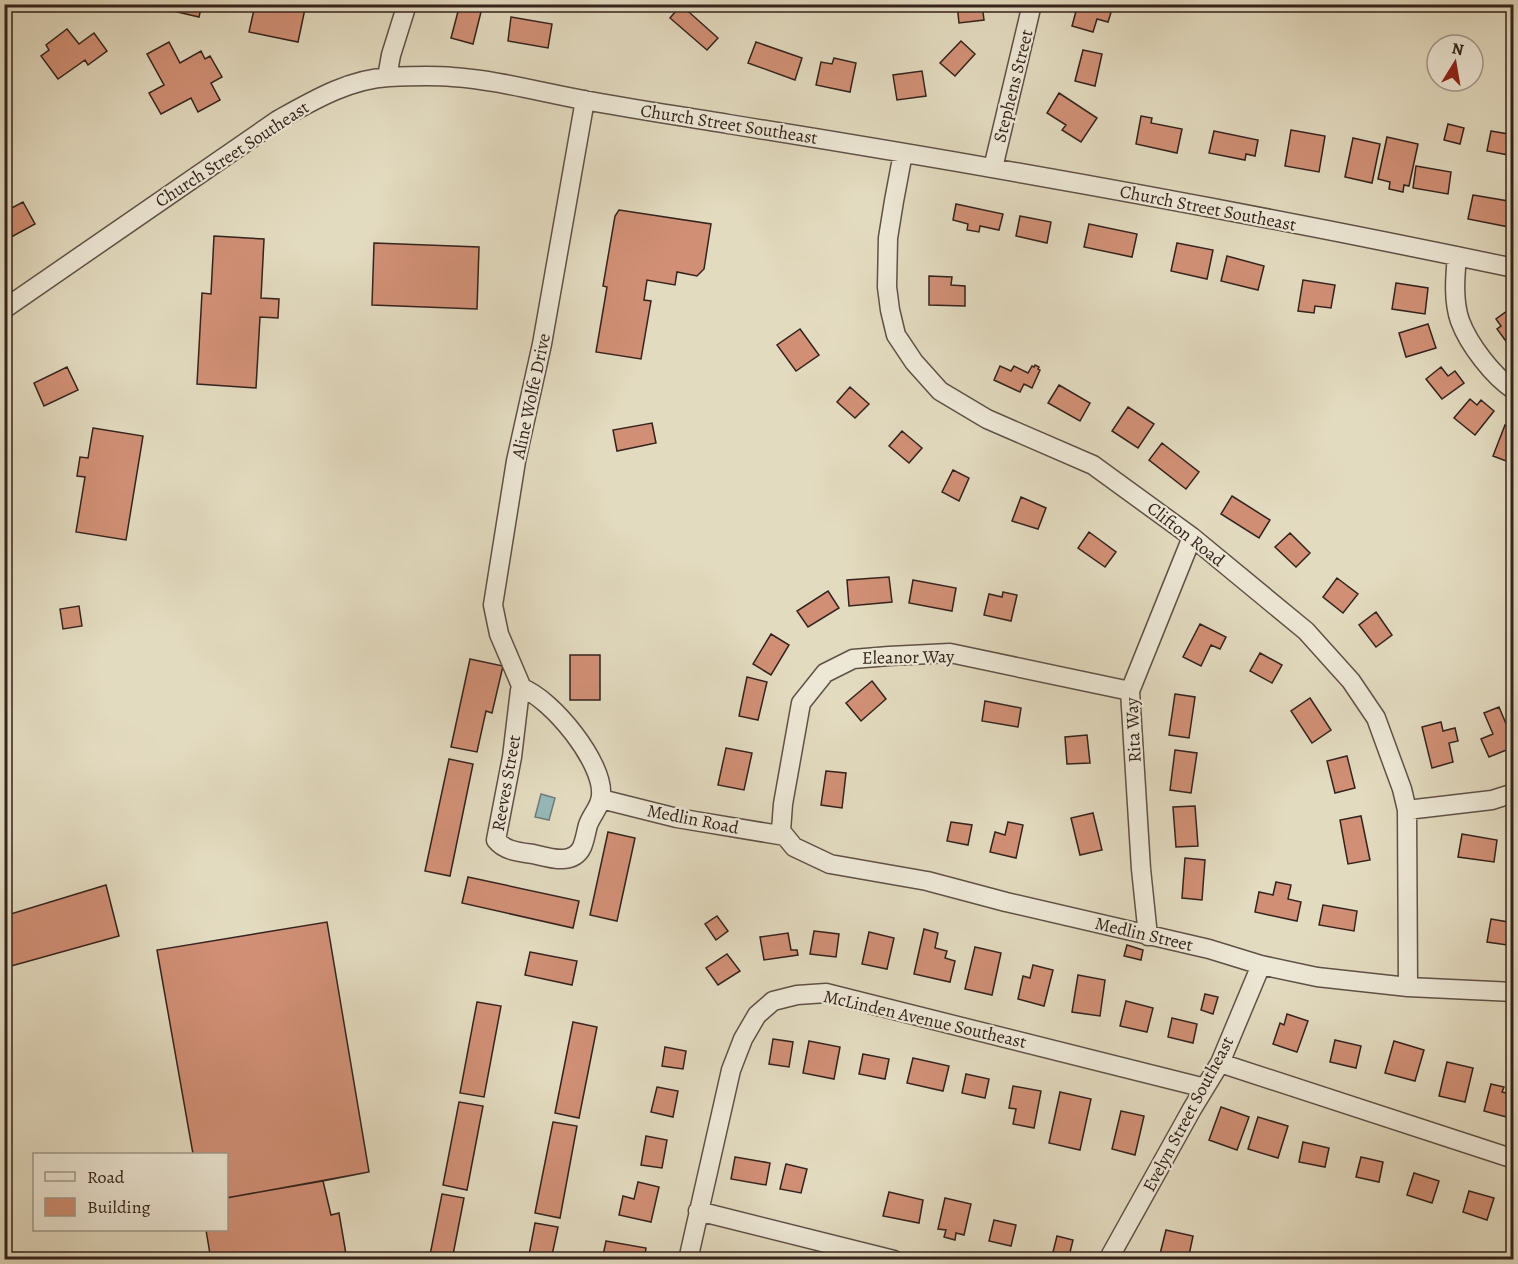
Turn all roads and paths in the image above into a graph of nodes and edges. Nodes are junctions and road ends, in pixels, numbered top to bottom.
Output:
1 (407, 4) edge
2 (1032, 4) edge
3 (387, 77) junction
4 (585, 100) junction
5 (903, 153) junction
6 (993, 168) junction
7 (1457, 256) junction
8 (1514, 268) edge
9 (4, 309) edge
10 (1514, 390) edge
11 (1192, 537) junction
12 (522, 688) junction
13 (1130, 690) junction
14 (1514, 794) edge
15 (601, 799) junction
16 (1407, 810) junction
17 (785, 836) junction
18 (1148, 936) junction
19 (1261, 965) junction
20 (1408, 987) junction
21 (1514, 992) edge
22 (1220, 1063) junction
23 (1205, 1088) junction
24 (1514, 1159) edge
25 (698, 1211) junction
26 (688, 1260) edge
27 (894, 1260) edge
28 (1108, 1260) edge

1 - 3 street
2 - 6 street, Stephens Street
3 - 4 street, Church Street Southeast
3 - 9 street, Church Street Southeast
4 - 5 street, Church Street Southeast
4 - 12 street, Aline Wolfe Drive
5 - 6 street, Church Street Southeast
5 - 11 street, Clifton Road
6 - 7 street, Church Street Southeast
7 - 8 street, Church Street Southeast
7 - 10 street
11 - 13 street, Rita Way
11 - 16 street, Clifton Road
12 - 15 street
12 - 15 street, Reeves Street
13 - 17 street, Eleanor Way
13 - 18 street, Rita Way
14 - 16 street
15 - 17 street, Medlin Road
16 - 20 street, Clifton Road
17 - 18 street, Medlin Street
18 - 19 street, Medlin Street
19 - 20 street, Medlin Street
19 - 22 street, Evelyn Street Southeast
20 - 21 street, Medlin Street
22 - 23 street, Evelyn Street Southeast
22 - 24 street
23 - 25 street, McLinden Avenue Southeast
23 - 28 street, Evelyn Street Southeast
25 - 26 street, McLinden Avenue Southeast
25 - 27 street

